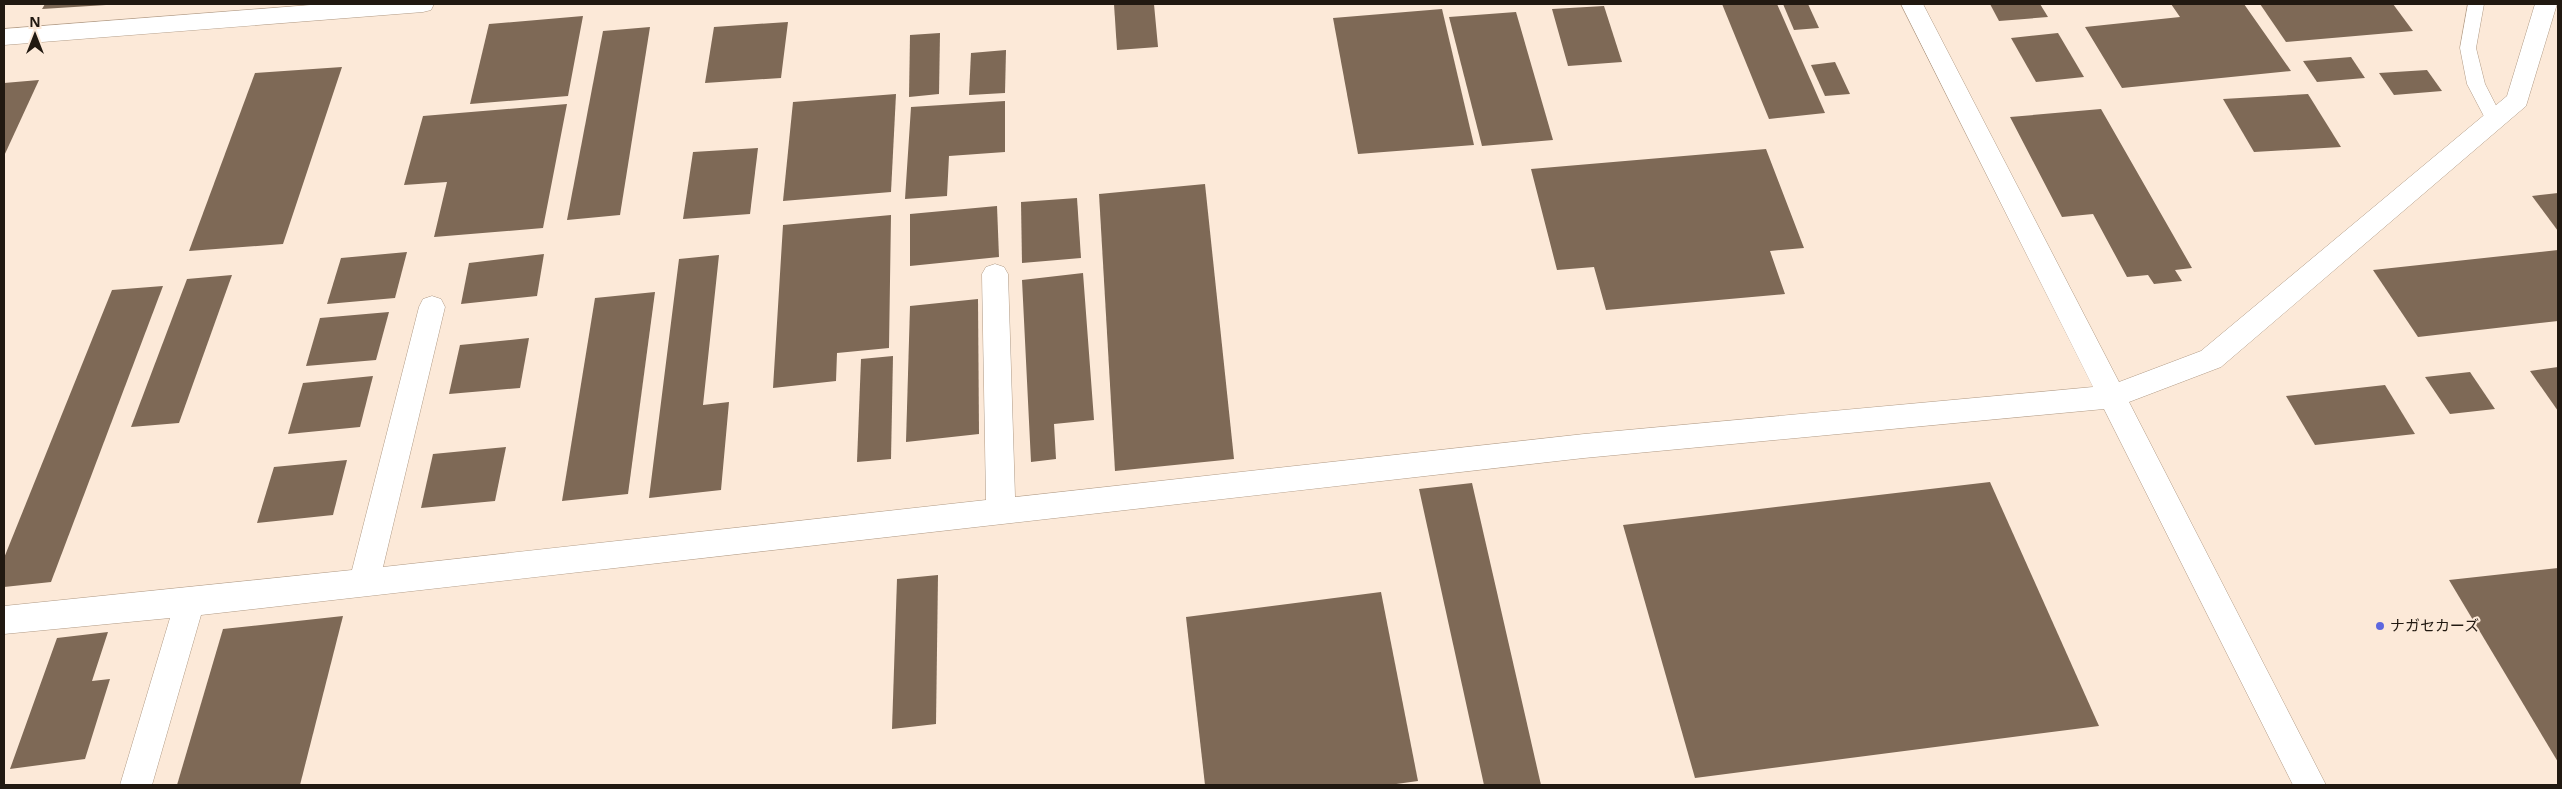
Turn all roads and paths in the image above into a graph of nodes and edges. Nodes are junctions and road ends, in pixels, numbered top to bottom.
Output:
1 (423, 4) edge
2 (1912, 4) edge
3 (2476, 4) edge
4 (2546, 4) edge
5 (377, 6) edge
6 (4, 37) edge
7 (2494, 118) junction
8 (995, 274) dead end
9 (432, 307) dead end
10 (2112, 397) junction
11 (1001, 511) junction
12 (364, 582) junction
13 (190, 602) junction
14 (4, 620) edge
15 (136, 785) edge
16 (2310, 785) edge

1 - 5 street
2 - 10 street
3 - 7 lane
4 - 7 street
5 - 6 street
7 - 10 street
8 - 11 street
9 - 12 street
10 - 11 street
10 - 16 street
11 - 12 street
12 - 13 street
13 - 14 street
13 - 15 street

